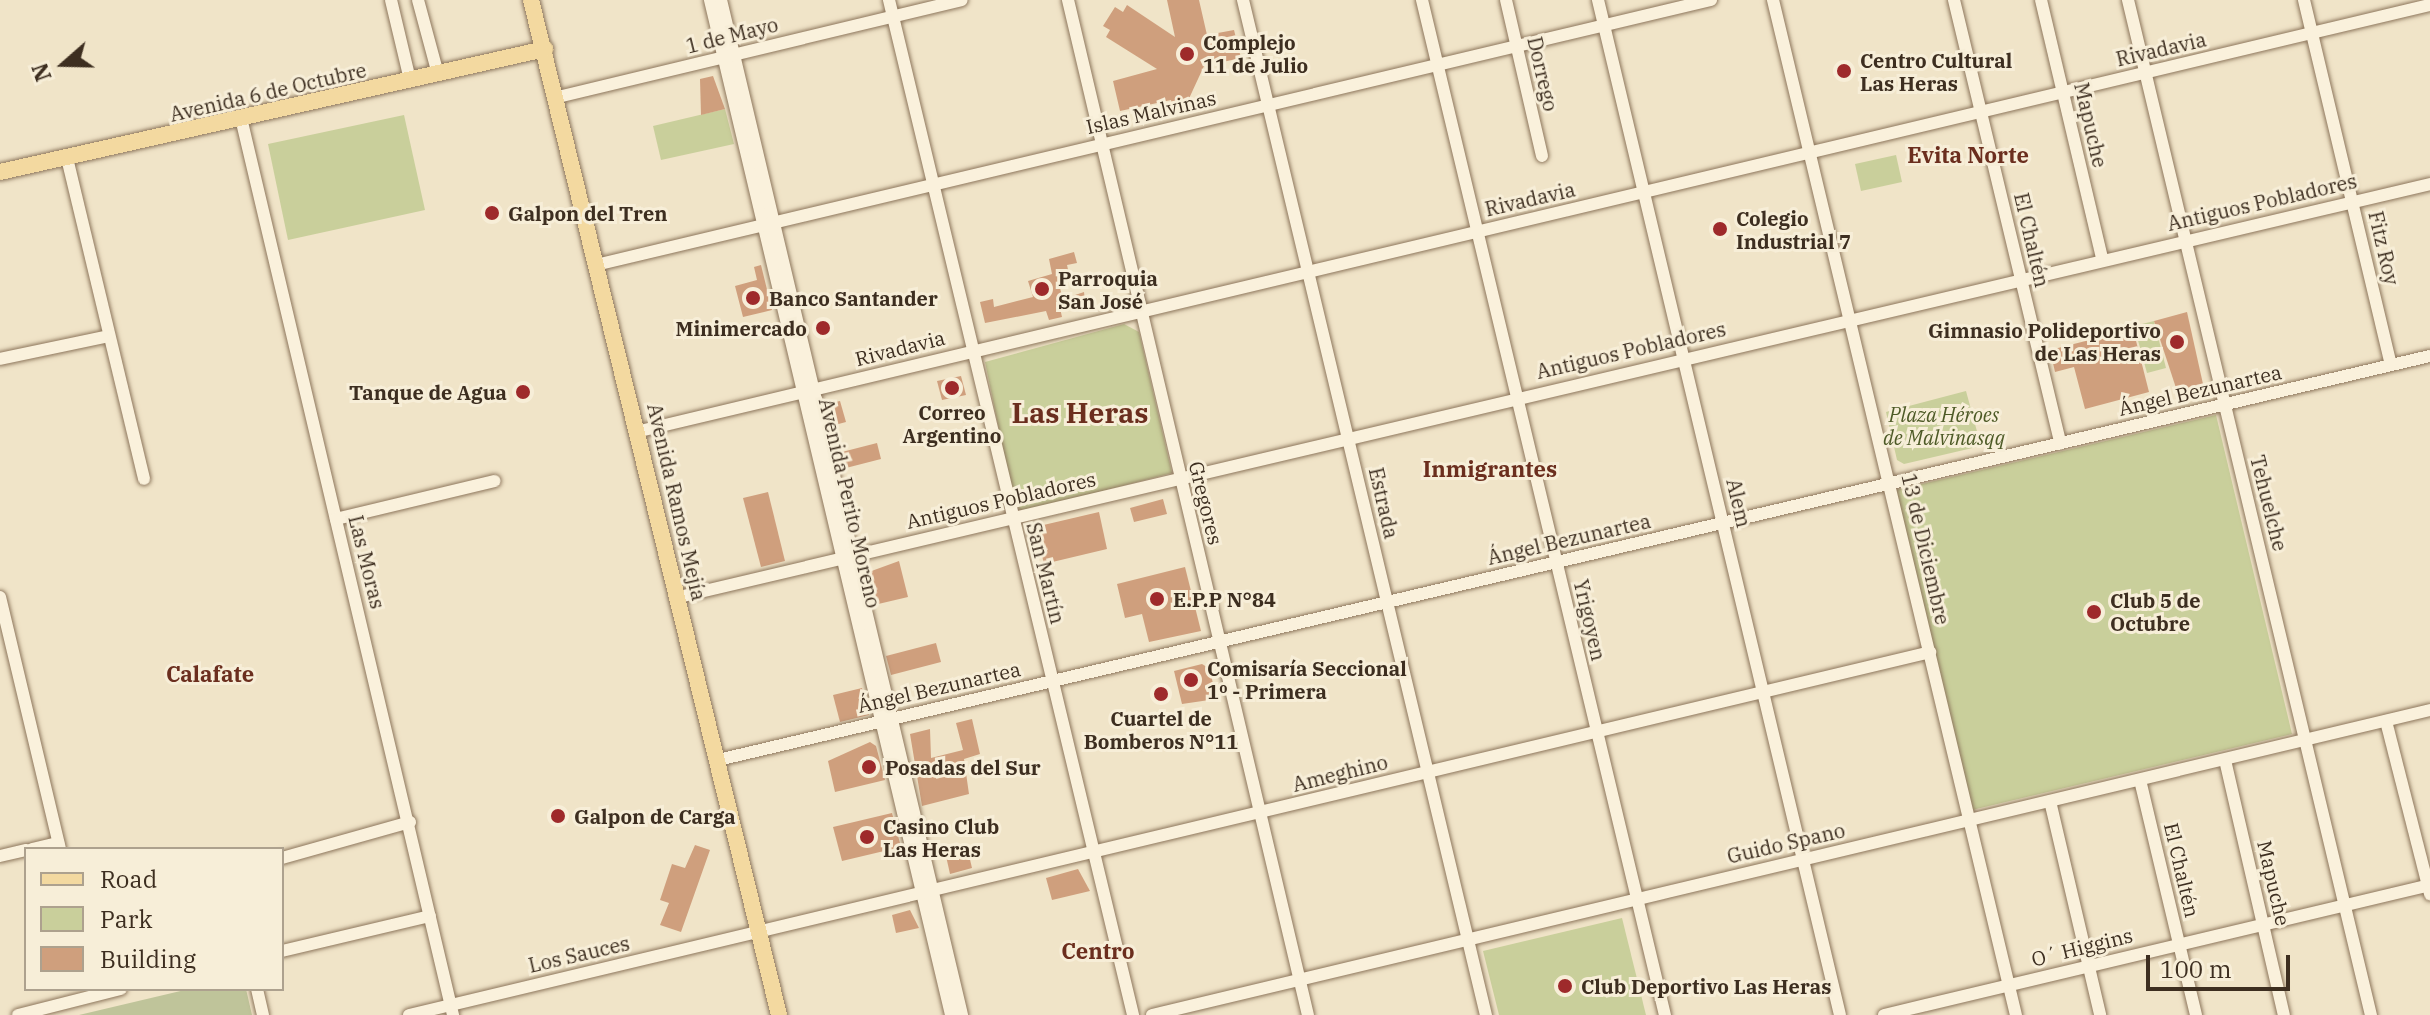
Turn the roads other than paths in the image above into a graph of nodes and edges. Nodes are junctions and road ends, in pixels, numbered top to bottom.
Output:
1 (391, 0) edge
2 (418, 0) edge
3 (531, 0) edge
4 (710, 0) edge
5 (721, 0) edge
6 (889, 0) edge
7 (962, 0) edge
8 (1068, 0) edge
9 (1243, 0) edge
10 (1422, 0) edge
11 (1506, 0) edge
12 (1598, 0) edge
13 (1711, 0) edge
14 (1773, 0) edge
15 (1954, 0) edge
16 (2041, 0) edge
17 (2128, 0) edge
18 (2304, 0) edge
19 (2430, 5) edge
20 (893, 16) junction
21 (1604, 25) junction
22 (2312, 33) junction
23 (1516, 46) junction
24 (545, 49) junction
25 (729, 56) junction
26 (1437, 65) junction
27 (2145, 73) junction
28 (438, 74) junction
29 (410, 80) junction
30 (2063, 92) junction
31 (558, 97) junction
32 (1268, 105) junction
33 (1981, 112) junction
34 (241, 118) junction
35 (1102, 144) junction
36 (1810, 153) junction
37 (1542, 156) dead end
38 (67, 158) junction
39 (0, 172) edge
40 (2430, 184) edge
41 (931, 185) junction
42 (1644, 192) junction
43 (2352, 201) junction
44 (768, 224) junction
45 (1477, 232) junction
46 (2186, 240) junction
47 (2102, 259) junction
48 (600, 264) junction
49 (1308, 272) junction
50 (2021, 279) junction
51 (1142, 312) junction
52 (1850, 319) junction
53 (109, 336) junction
54 (972, 352) junction
55 (2430, 356) edge
56 (0, 359) edge
57 (1684, 359) junction
58 (2391, 365) junction
59 (808, 391) junction
60 (1517, 398) junction
61 (2225, 404) junction
62 (640, 431) junction
63 (1348, 438) junction
64 (2060, 443) junction
65 (144, 479) dead end
66 (1179, 479) junction
67 (494, 481) dead end
68 (1889, 484) junction
69 (1011, 518) junction
70 (336, 519) junction
71 (1723, 523) junction
72 (848, 557) junction
73 (1556, 562) junction
74 (0, 597) edge
75 (679, 597) junction
76 (1387, 602) junction
77 (1220, 641) junction
78 (1930, 652) junction
79 (1053, 681) junction
80 (1763, 692) junction
81 (2430, 710) edge
82 (887, 720) junction
83 (2386, 721) junction
84 (1597, 732) junction
85 (2306, 740) junction
86 (718, 760) junction
87 (2225, 760) junction
88 (1428, 773) junction
89 (2140, 780) junction
90 (2050, 801) junction
91 (1260, 813) junction
92 (1970, 820) junction
93 (410, 822) junction
94 (59, 846) edge
95 (24, 851) edge
96 (1094, 853) junction
97 (0, 856) edge
98 (284, 857) edge
99 (1803, 860) junction
100 (2429, 888) edge
101 (928, 893) junction
102 (1637, 899) junction
103 (2344, 904) junction
104 (430, 916) junction
105 (2263, 924) junction
106 (759, 933) junction
107 (1468, 940) junction
108 (2178, 944) junction
109 (284, 951) edge
110 (2089, 966) junction
111 (1300, 980) junction
112 (2009, 985) junction
113 (257, 991) edge
114 (93, 992) edge
115 (452, 1010) edge
116 (18, 1015) edge
117 (263, 1015) edge
118 (409, 1015) edge
119 (779, 1015) edge
120 (951, 1015) edge
121 (962, 1015) edge
122 (1133, 1015) edge
123 (1152, 1015) edge
124 (1308, 1015) edge
125 (1486, 1015) edge
126 (1665, 1015) edge
127 (1840, 1015) edge
128 (1884, 1015) edge
129 (2016, 1015) edge
130 (2100, 1015) edge
131 (2196, 1015) edge
132 (2284, 1015) edge
133 (2371, 1015) edge

1 - 29 street
2 - 28 street
3 - 24 main road, Avenida Ramos Mejía
4 - 25 street, Avenida Perito Moreno
5 - 25 street, Avenida Perito Moreno
6 - 20 street, San Martín
7 - 20 street, 1 de Mayo
8 - 35 street, Gregores
9 - 32 street, Estrada
10 - 26 street, Yrigoyen
11 - 23 street, Dorrego
12 - 21 street, Alem
13 - 21 street, Islas Malvinas
14 - 36 street, 13 de Diciembre
15 - 33 street, El Chaltén
16 - 30 street, Mapuche
17 - 27 street, Tehuelche
18 - 22 street, Fitz Roy
19 - 22 street, Rivadavia
20 - 25 street, 1 de Mayo
20 - 41 street, San Martín
21 - 23 street, Islas Malvinas
21 - 42 street, Alem
22 - 27 street, Rivadavia
22 - 43 street, Fitz Roy
23 - 26 street, Islas Malvinas
23 - 37 street, Dorrego
24 - 28 main road, Avenida 6 de Octubre
24 - 31 main road, Avenida Ramos Mejía
25 - 31 street, 1 de Mayo
25 - 44 street, Avenida Perito Moreno
26 - 32 street, Islas Malvinas
26 - 45 street, Yrigoyen
27 - 30 street, Rivadavia
27 - 46 street, Tehuelche
28 - 29 main road, Avenida 6 de Octubre
29 - 34 main road, Avenida 6 de Octubre
30 - 33 street, Rivadavia
30 - 47 street, Mapuche
31 - 48 main road, Avenida Ramos Mejía
32 - 35 street, Islas Malvinas
32 - 49 street, Estrada
33 - 36 street, Rivadavia
33 - 50 street, El Chaltén
34 - 38 main road, Avenida 6 de Octubre
34 - 70 street, Las Moras
35 - 41 street, Islas Malvinas
35 - 51 street, Gregores
36 - 42 street, Rivadavia
36 - 52 street, 13 de Diciembre
38 - 39 main road, Avenida 6 de Octubre
38 - 53 street
40 - 43 street, Antiguos Pobladores
41 - 44 street, Islas Malvinas
41 - 54 street, San Martín
42 - 45 street, Rivadavia
42 - 57 street, Alem
43 - 46 street, Antiguos Pobladores
43 - 58 street, Fitz Roy
44 - 48 street, Islas Malvinas
44 - 59 street, Avenida Perito Moreno
45 - 49 street, Rivadavia
45 - 60 street, Yrigoyen
46 - 47 street, Antiguos Pobladores
46 - 61 street, Tehuelche
47 - 50 street, Antiguos Pobladores
48 - 62 main road, Avenida Ramos Mejía
49 - 51 street, Rivadavia
49 - 63 street, Estrada
50 - 52 street, Antiguos Pobladores
50 - 64 street, El Chaltén
51 - 54 street, Rivadavia
51 - 66 street, Gregores
52 - 57 street, Antiguos Pobladores
52 - 68 street, 13 de Diciembre
53 - 56 street
53 - 65 street
54 - 59 street, Rivadavia
54 - 69 street, San Martín
55 - 58 street, Ángel Bezunartea
57 - 60 street, Antiguos Pobladores
57 - 71 street, Alem
58 - 61 street, Ángel Bezunartea
59 - 62 street, Rivadavia
59 - 72 street, Avenida Perito Moreno
60 - 63 street, Antiguos Pobladores
60 - 73 street, Yrigoyen
61 - 64 street, Ángel Bezunartea
61 - 85 street, Tehuelche
62 - 75 main road, Avenida Ramos Mejía
63 - 66 street, Antiguos Pobladores
63 - 76 street, Estrada
64 - 68 street, Ángel Bezunartea
66 - 69 street, Antiguos Pobladores
66 - 77 street, Gregores
67 - 70 street
68 - 71 street, Ángel Bezunartea
68 - 78 street, 13 de Diciembre
69 - 72 street, Antiguos Pobladores
69 - 79 street, San Martín
70 - 93 street, Las Moras
71 - 73 street, Ángel Bezunartea
71 - 80 street, Alem
72 - 75 street, Antiguos Pobladores
72 - 82 street, Avenida Perito Moreno
73 - 76 street, Ángel Bezunartea
73 - 84 street, Yrigoyen
74 - 94 street
75 - 86 main road, Avenida Ramos Mejía
76 - 77 street, Ángel Bezunartea
76 - 88 street, Estrada
77 - 79 street, Ángel Bezunartea
77 - 91 street, Gregores
78 - 80 street, Ameghino
78 - 92 street, 13 de Diciembre
79 - 82 street, Ángel Bezunartea
79 - 96 street, San Martín
80 - 84 street, Ameghino
80 - 99 street, Alem
81 - 83 street, Guido Spano
82 - 86 street, Ángel Bezunartea
82 - 101 street, Avenida Perito Moreno
83 - 85 street, Guido Spano
83 - 100 street
84 - 88 street, Ameghino
84 - 102 street, Yrigoyen
85 - 87 street, Guido Spano
85 - 103 street, Tehuelche
86 - 106 main road, Avenida Ramos Mejía
87 - 89 street, Guido Spano
87 - 105 street, Mapuche
88 - 91 street, Ameghino
88 - 107 street, Estrada
89 - 90 street, Guido Spano
89 - 108 street, El Chaltén
90 - 92 street, Guido Spano
90 - 110 street
91 - 96 street, Ameghino
91 - 111 street, Gregores
92 - 99 street, Guido Spano
92 - 112 street, 13 de Diciembre
93 - 98 street
93 - 104 street, Las Moras
95 - 97 street
96 - 101 street, Ameghino
96 - 122 street, San Martín
99 - 102 street, Guido Spano
99 - 127 street, Alem
100 - 103 street, O´ Higgins
101 - 106 street, Ameghino
101 - 120 street, Avenida Perito Moreno
101 - 121 street, Avenida Perito Moreno
102 - 107 street, Guido Spano
102 - 126 street, Yrigoyen
103 - 105 street, O´ Higgins
103 - 133 street, Tehuelche
104 - 109 street
104 - 115 street, Las Moras
105 - 108 street, O´ Higgins
105 - 132 street, Mapuche
106 - 115 street, Los Sauces
106 - 119 main road, Avenida Ramos Mejía
107 - 111 street, Guido Spano
107 - 125 street, Estrada
108 - 110 street, O´ Higgins
108 - 131 street, El Chaltén
110 - 112 street, O´ Higgins
110 - 130 street
111 - 123 street, Guido Spano
111 - 124 street, Gregores
112 - 128 street, O´ Higgins
112 - 129 street, 13 de Diciembre
113 - 117 street
114 - 116 street
115 - 118 street, Los Sauces

